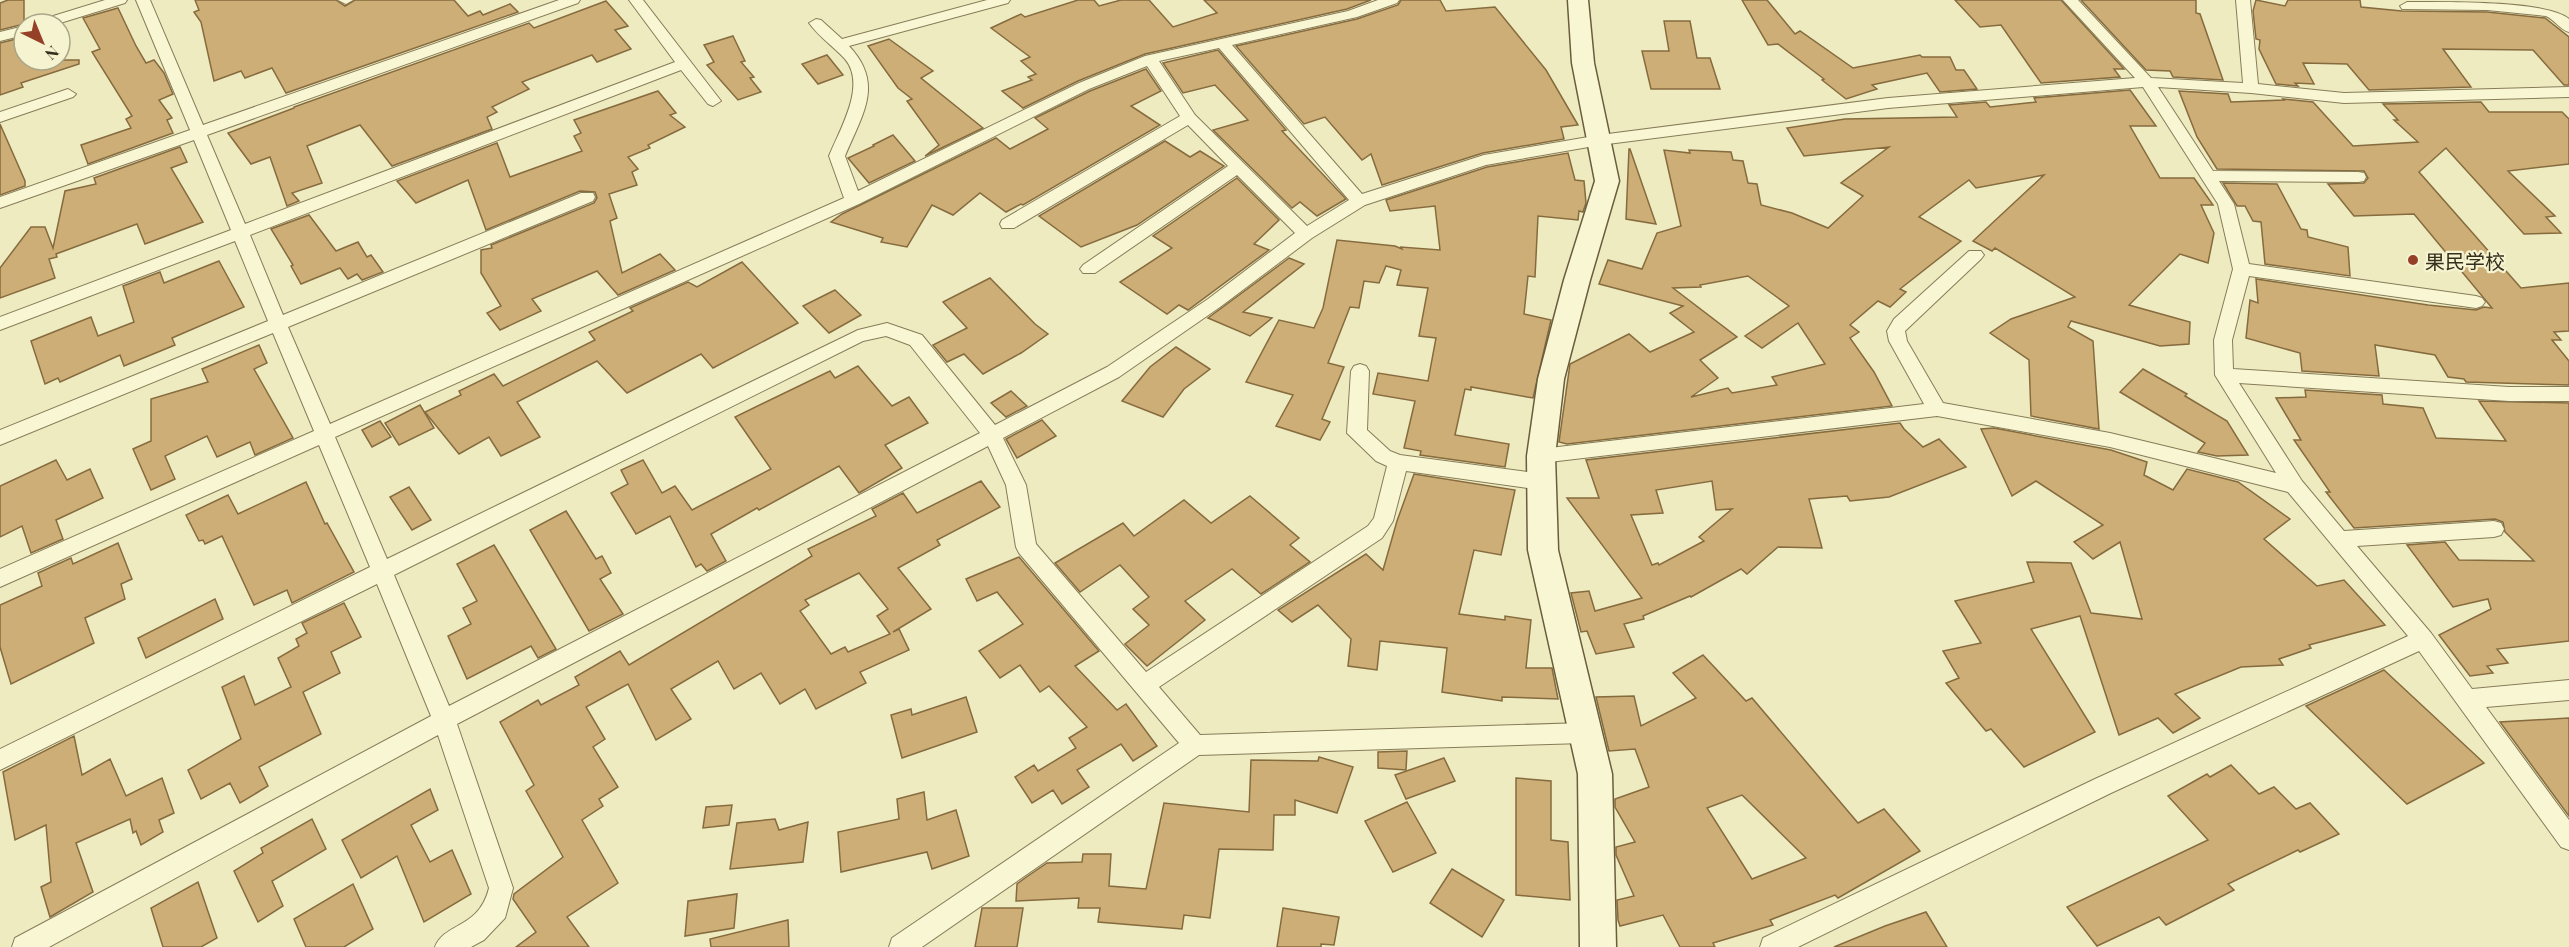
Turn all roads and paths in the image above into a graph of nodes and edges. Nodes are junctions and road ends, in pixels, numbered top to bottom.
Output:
1 (120, 0) edge
2 (143, 0) edge
3 (573, 0) edge
4 (636, 0) edge
5 (1003, 0) edge
6 (1392, 0) edge
7 (1578, 0) edge
8 (2070, 0) edge
9 (2243, 0) edge
10 (2484, 3) edge
11 (2407, 6) dead end
12 (72, 15) edge
13 (816, 23) dead end
14 (2569, 28) edge
15 (1222, 43) junction
16 (837, 45) junction
17 (1150, 59) junction
18 (683, 63) junction
19 (2147, 82) junction
20 (2251, 88) junction
21 (2569, 92) edge
22 (68, 94) dead end
23 (713, 101) dead end
24 (0, 117) edge
25 (1189, 118) junction
26 (199, 133) junction
27 (1600, 140) junction
28 (1238, 166) junction
29 (2207, 176) junction
30 (2358, 177) dead end
31 (587, 197) dead end
32 (853, 200) junction
33 (1359, 201) junction
34 (0, 203) edge
35 (1008, 224) dead end
36 (240, 232) junction
37 (1306, 234) junction
38 (1975, 255) dead end
39 (1089, 269) dead end
40 (2242, 269) junction
41 (2476, 302) dead end
42 (0, 324) edge
43 (279, 324) junction
44 (1360, 371) dead end
45 (2224, 375) junction
46 (2569, 394) edge
47 (1937, 409) junction
48 (992, 434) junction
49 (325, 435) junction
50 (0, 438) edge
51 (1398, 462) junction
52 (1542, 469) junction
53 (2295, 486) junction
54 (2494, 529) dead end
55 (2339, 539) junction
56 (382, 573) junction
57 (0, 578) edge
58 (2423, 639) junction
59 (1144, 685) junction
60 (2569, 690) edge
61 (2467, 699) junction
62 (444, 720) junction
63 (1584, 733) junction
64 (1195, 745) junction
65 (0, 760) edge
66 (2569, 839) edge
67 (24, 947) edge
68 (447, 947) edge
69 (901, 947) edge
70 (1598, 947) edge
71 (1772, 947) edge

1 - 12 street
2 - 26 street
3 - 26 street
4 - 18 street
5 - 16 street
6 - 15 street
7 - 27 street
8 - 19 street
9 - 20 street
10 - 11 street
10 - 14 street
13 - 16 street
15 - 17 street
15 - 33 street
16 - 32 street
17 - 25 street
17 - 32 street
18 - 23 street
18 - 36 street
19 - 20 street
19 - 27 street
19 - 29 street
20 - 21 street
22 - 24 street
25 - 28 street
25 - 35 street
26 - 34 street
26 - 36 street
27 - 33 street
27 - 52 street
28 - 37 street
28 - 39 street
29 - 30 street
29 - 40 street
31 - 43 street
32 - 49 street
33 - 37 street
36 - 42 street
36 - 43 street
37 - 48 street
38 - 47 street
40 - 41 street
40 - 45 street
43 - 49 street
43 - 50 street
44 - 51 street
45 - 46 street
45 - 53 street
47 - 52 street
47 - 53 street
48 - 56 street
48 - 59 street
48 - 62 street
49 - 56 street
49 - 57 street
51 - 52 street
51 - 59 street
52 - 63 street
53 - 55 street
54 - 55 street
55 - 58 street
56 - 62 street
56 - 65 street
58 - 61 street
58 - 71 street
59 - 64 street
60 - 61 street
61 - 66 street
62 - 67 street
62 - 68 street
63 - 64 street
63 - 70 street
64 - 69 street

